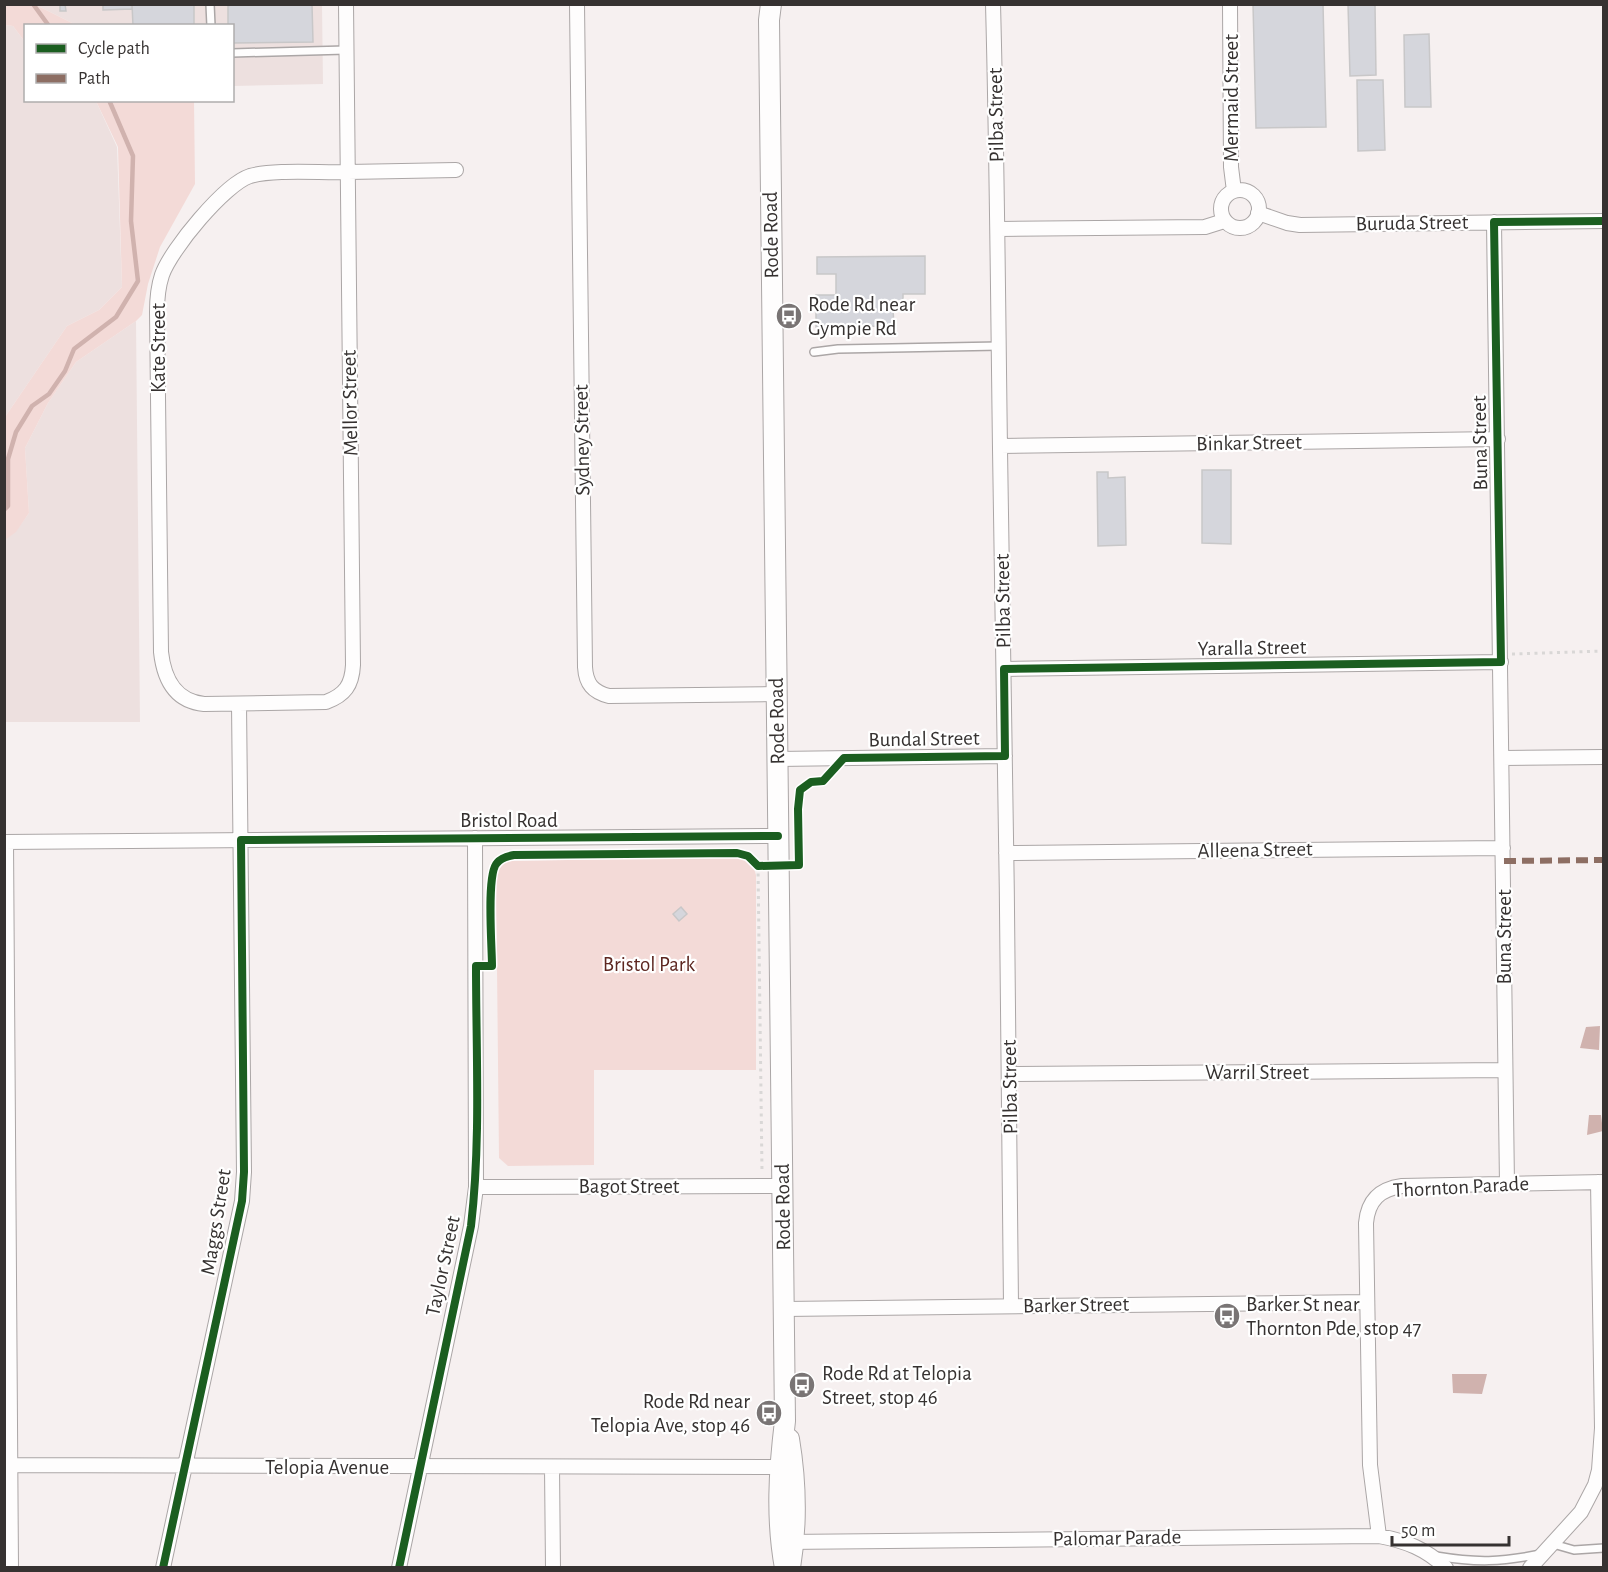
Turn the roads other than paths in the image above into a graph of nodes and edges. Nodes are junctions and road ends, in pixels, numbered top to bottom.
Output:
1 (210, 4) edge
2 (346, 4) edge
3 (577, 4) edge
4 (993, 4) edge
5 (1230, 4) edge
6 (768, 10) edge
7 (211, 24) edge
8 (346, 50) junction
9 (234, 53) edge
10 (456, 170) dead end
11 (348, 172) junction
12 (1234, 191) junction
13 (1258, 213) junction
14 (1224, 221) junction
15 (1604, 221) edge
16 (1494, 222) junction
17 (999, 229) junction
18 (1000, 346) junction
19 (814, 352) dead end
20 (1498, 440) junction
21 (1000, 447) junction
22 (1501, 658) junction
23 (1004, 669) junction
24 (776, 694) junction
25 (239, 704) junction
26 (1005, 756) junction
27 (1604, 757) edge
28 (777, 759) junction
29 (1502, 759) junction
30 (778, 836) junction
31 (475, 838) junction
32 (240, 840) junction
33 (5, 842) edge
34 (1503, 848) junction
35 (1006, 853) junction
36 (1505, 1070) junction
37 (1010, 1074) junction
38 (1601, 1182) edge
39 (1507, 1184) junction
40 (783, 1186) junction
41 (476, 1187) junction
42 (1367, 1302) junction
43 (1011, 1306) junction
44 (784, 1309) junction
45 (7, 1465) edge
46 (186, 1466) junction
47 (419, 1467) junction
48 (552, 1467) junction
49 (786, 1467) junction
50 (1599, 1488) edge
51 (1379, 1536) junction
52 (787, 1542) junction
53 (1548, 1548) junction
54 (1604, 1548) edge
55 (1434, 1556) junction
56 (11, 1568) edge
57 (164, 1568) edge
58 (399, 1568) edge
59 (553, 1568) edge
60 (785, 1568) edge
61 (790, 1568) edge
62 (1446, 1568) edge
63 (1530, 1568) edge

1 - 7 lane
2 - 8 street, Mellor Street
3 - 24 street, Sydney Street
4 - 17 street, Pilba Street
5 - 12 street, Mermaid Street
6 - 24 main road, Rode Road
8 - 9 lane
8 - 11 street, Mellor Street
10 - 11 street, Kate Street
11 - 25 street, Mellor Street
11 - 25 street, Kate Street
12 - 13 street
12 - 14 street
13 - 14 street
13 - 16 street, Buruda Street
14 - 17 street
15 - 16 street, Buruda Street
16 - 20 street, Buna Street
17 - 18 street, Pilba Street
18 - 19 lane
18 - 21 street, Pilba Street
20 - 21 street, Binkar Street
20 - 22 street, Buna Street
21 - 23 street, Pilba Street
22 - 23 street, Yaralla Street
22 - 29 street, Buna Street
23 - 26 street, Pilba Street
24 - 28 main road, Rode Road
25 - 32 street, Maggs Street
26 - 28 street, Bundal Street
26 - 35 street, Pilba Street
27 - 29 street
28 - 30 main road, Rode Road
29 - 34 street, Buna Street
30 - 31 street, Bristol Road
30 - 40 main road, Rode Road
31 - 32 street, Bristol Road
31 - 41 street, Taylor Street
32 - 33 street, Bristol Road
32 - 46 street, Maggs Street
33 - 45 street
34 - 35 street, Alleena Street
34 - 36 street, Buna Street
35 - 37 street, Pilba Street
36 - 37 street, Warril Street
36 - 39 street, Buna Street
37 - 43 street, Pilba Street
38 - 39 street, Thornton Parade
38 - 50 street
39 - 42 street, Thornton Parade
40 - 41 street, Bagot Street
40 - 44 main road, Rode Road
41 - 47 street, Taylor Street
42 - 43 street, Barker Street
42 - 51 street, Thornton Parade
43 - 44 street, Barker Street
44 - 49 main road, Rode Road
45 - 46 street, Telopia Avenue
45 - 56 street
46 - 47 street, Telopia Avenue
46 - 57 street, Maggs Street
47 - 48 street, Telopia Avenue
47 - 58 street, Taylor Street
48 - 49 street, Telopia Avenue
48 - 59 street
49 - 52 main road, Rode Road
50 - 53 street
51 - 52 street, Palomar Parade
51 - 55 street, Palomar Parade
52 - 60 main road, Rode Road
52 - 61 main road, Rode Road
53 - 54 lane
53 - 55 lane
53 - 63 street
55 - 62 street, Palomar Parade

